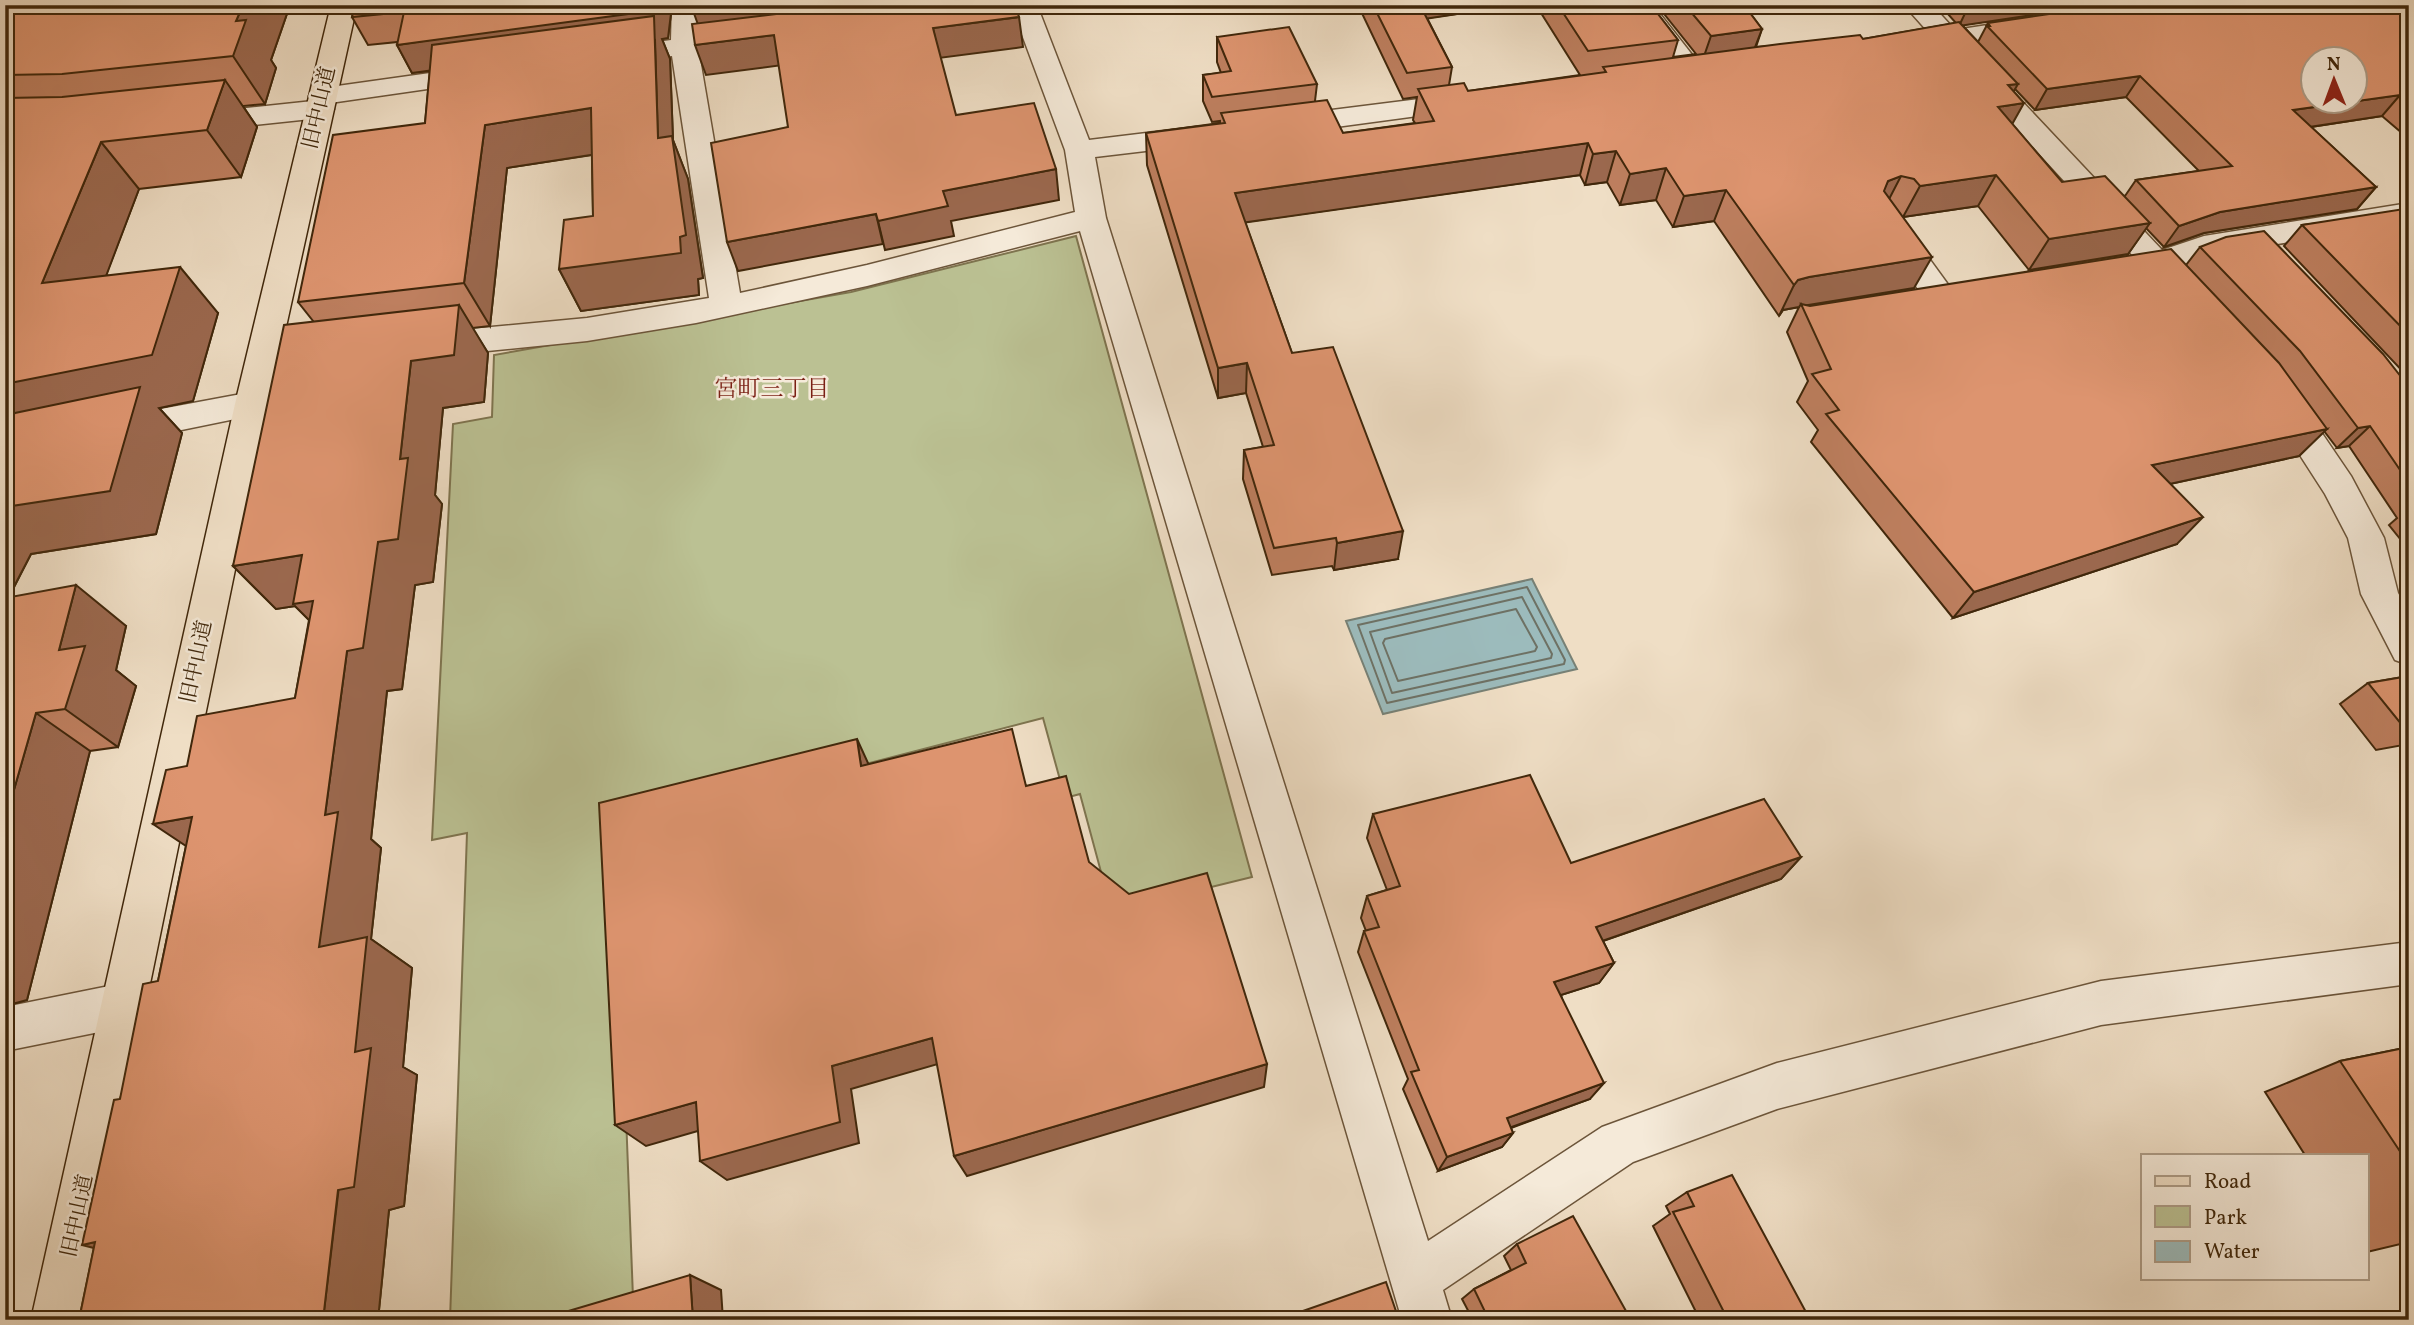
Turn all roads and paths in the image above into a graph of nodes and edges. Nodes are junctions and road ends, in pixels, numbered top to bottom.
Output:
1 (344, 5) edge
2 (685, 5) edge
3 (1639, 5) edge
4 (1917, 5) edge
5 (1015, 6) edge
6 (2054, 23) edge
7 (779, 35) edge
8 (1947, 39) junction
9 (684, 46) junction
10 (1894, 47) edge
11 (587, 60) edge
12 (503, 71) edge
13 (1693, 75) edge
14 (1494, 98) edge
15 (321, 102) junction
16 (168, 125) edge
17 (1080, 150) junction
18 (2409, 213) edge
19 (1091, 218) junction
20 (1886, 220) edge
21 (2255, 238) junction
22 (2157, 263) junction
23 (2283, 267) edge
24 (2103, 272) edge
25 (1941, 298) edge
26 (726, 306) junction
27 (2204, 312) edge
28 (401, 348) edge
29 (2267, 381) edge
30 (252, 404) junction
31 (90, 436) edge
32 (2409, 649) edge
33 (2409, 963) edge
34 (124, 1005) junction
35 (5, 1029) edge
36 (1421, 1299) edge
37 (56, 1320) edge

1 - 15 main road, 旧中山道
2 - 9 street
3 - 13 street
4 - 8 street
5 - 17 street
6 - 8 street
7 - 9 street
8 - 10 street
8 - 22 street
9 - 11 street
9 - 26 street
12 - 15 street
14 - 17 street
15 - 16 street
15 - 30 main road, 旧中山道
17 - 19 street
18 - 21 street
19 - 26 street
19 - 36 street
20 - 25 street
21 - 22 street
21 - 23 street
22 - 24 street
22 - 27 street
26 - 28 street
29 - 32 street
30 - 31 street
30 - 34 main road, 旧中山道
33 - 36 street
34 - 35 street
34 - 37 main road, 旧中山道

